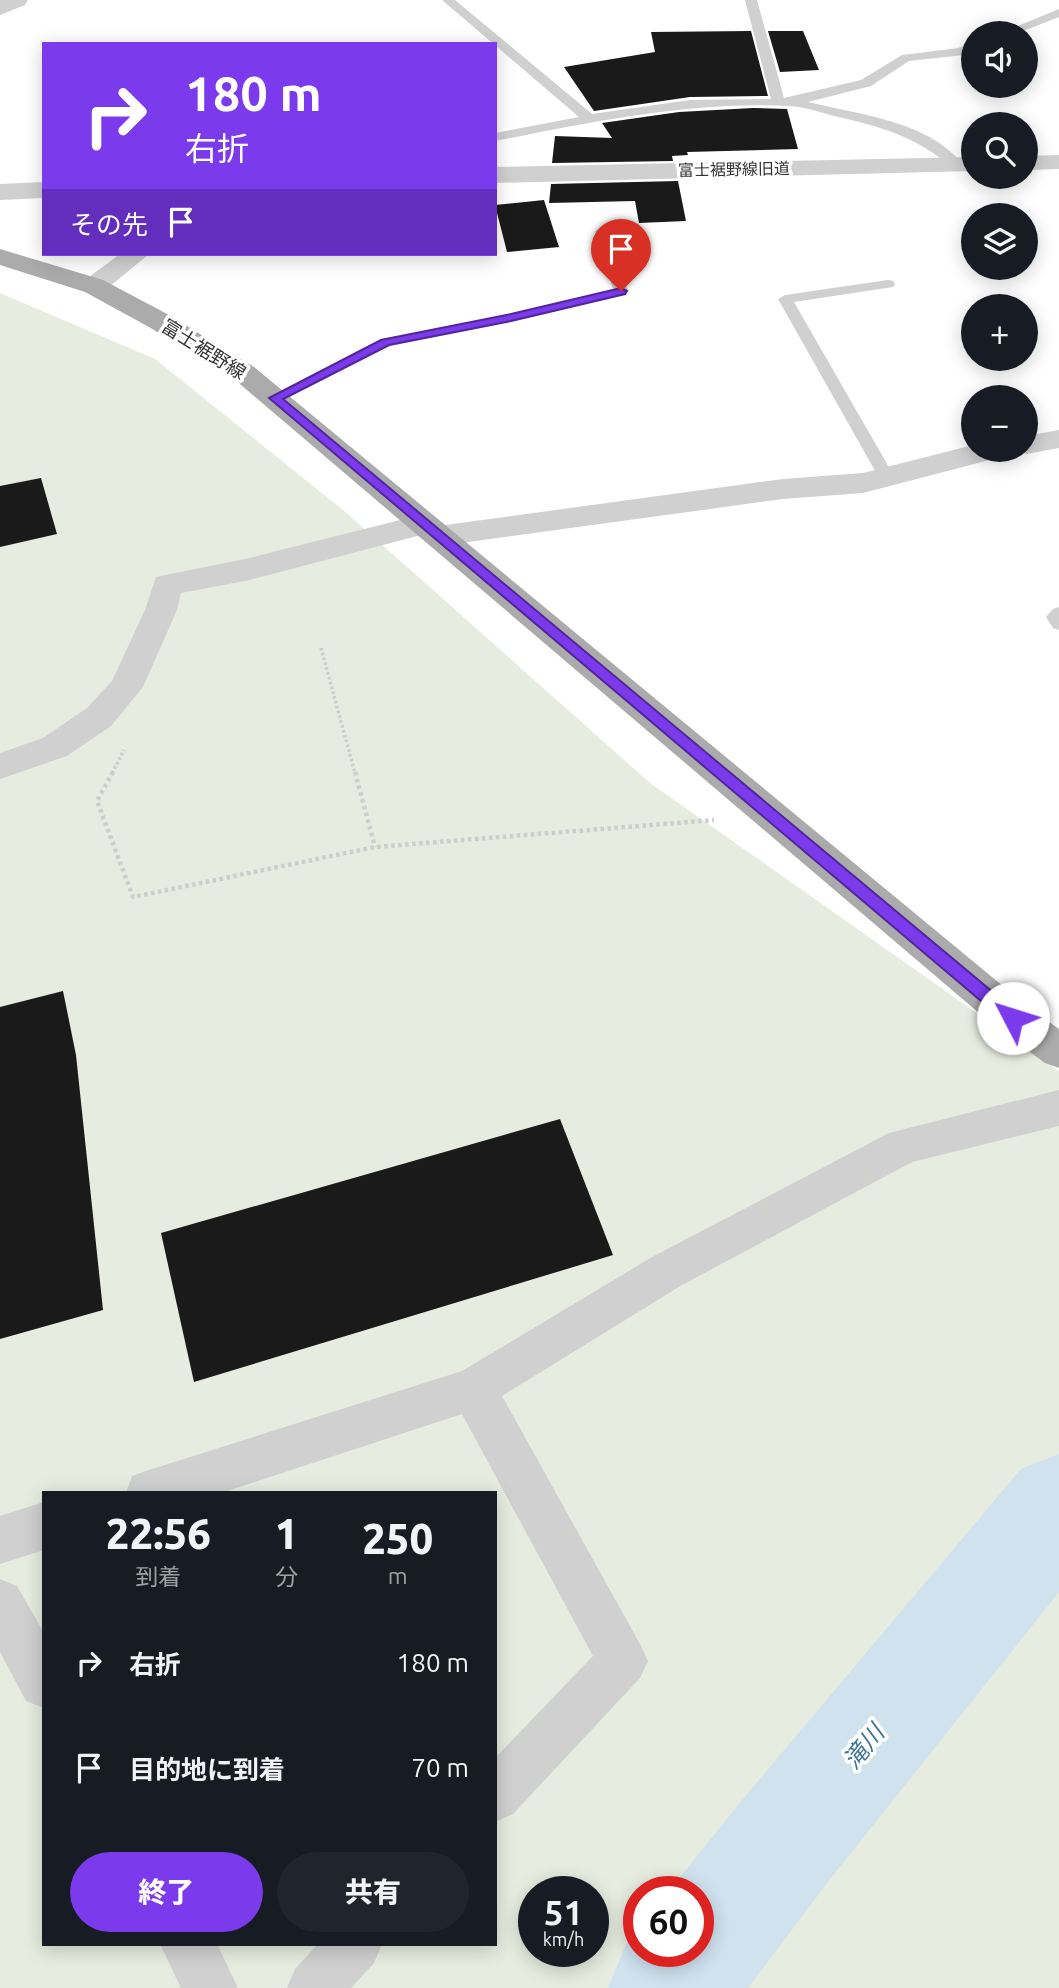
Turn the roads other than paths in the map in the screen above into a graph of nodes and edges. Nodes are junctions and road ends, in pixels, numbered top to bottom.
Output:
1 (17, 0) edge
2 (448, 0) edge
3 (751, 0) edge
4 (0, 8) edge
5 (1059, 13) edge
6 (1038, 21) edge
7 (961, 52) edge
8 (779, 103) junction
9 (794, 103) junction
10 (589, 119) junction
11 (497, 137) edge
12 (961, 162) edge
13 (1059, 162) edge
14 (1038, 163) edge
15 (961, 164) edge
16 (497, 174) edge
17 (42, 190) edge
18 (0, 192) edge
19 (602, 231) dead end
20 (133, 256) edge
21 (0, 257) edge
22 (888, 284) dead end
23 (94, 286) junction
24 (275, 398) junction
25 (1059, 439) edge
26 (1038, 442) edge
27 (961, 458) edge
28 (886, 477) junction
29 (432, 530) junction
30 (1059, 612) edge
31 (1059, 624) edge
32 (0, 766) edge
33 (1059, 1051) edge
34 (1059, 1108) edge
35 (474, 1390) junction
36 (155, 1491) edge
37 (42, 1527) edge
38 (0, 1540) edge
39 (0, 1603) edge
40 (42, 1679) edge
41 (497, 1794) edge
42 (188, 1946) edge
43 (353, 1946) edge
44 (211, 1988) edge
45 (314, 1988) edge

1 - 4 street
2 - 10 lane
3 - 8 lane
5 - 6 lane
7 - 9 lane
8 - 9 lane
8 - 10 lane
9 - 12 lane
10 - 11 lane
13 - 14 street
15 - 16 street, 富士裾野線旧道
17 - 18 street
19 - 24 lane
20 - 23 street
21 - 23 main road, 富士裾野線
22 - 28 lane
23 - 24 main road, 富士裾野線
24 - 29 main road, 富士裾野線
25 - 26 street
27 - 28 street
28 - 29 street
29 - 32 street
29 - 33 main road, 富士裾野線
30 - 31 lane
34 - 35 street
35 - 36 street
35 - 41 street
37 - 38 street
39 - 40 street
42 - 44 street
43 - 45 street

